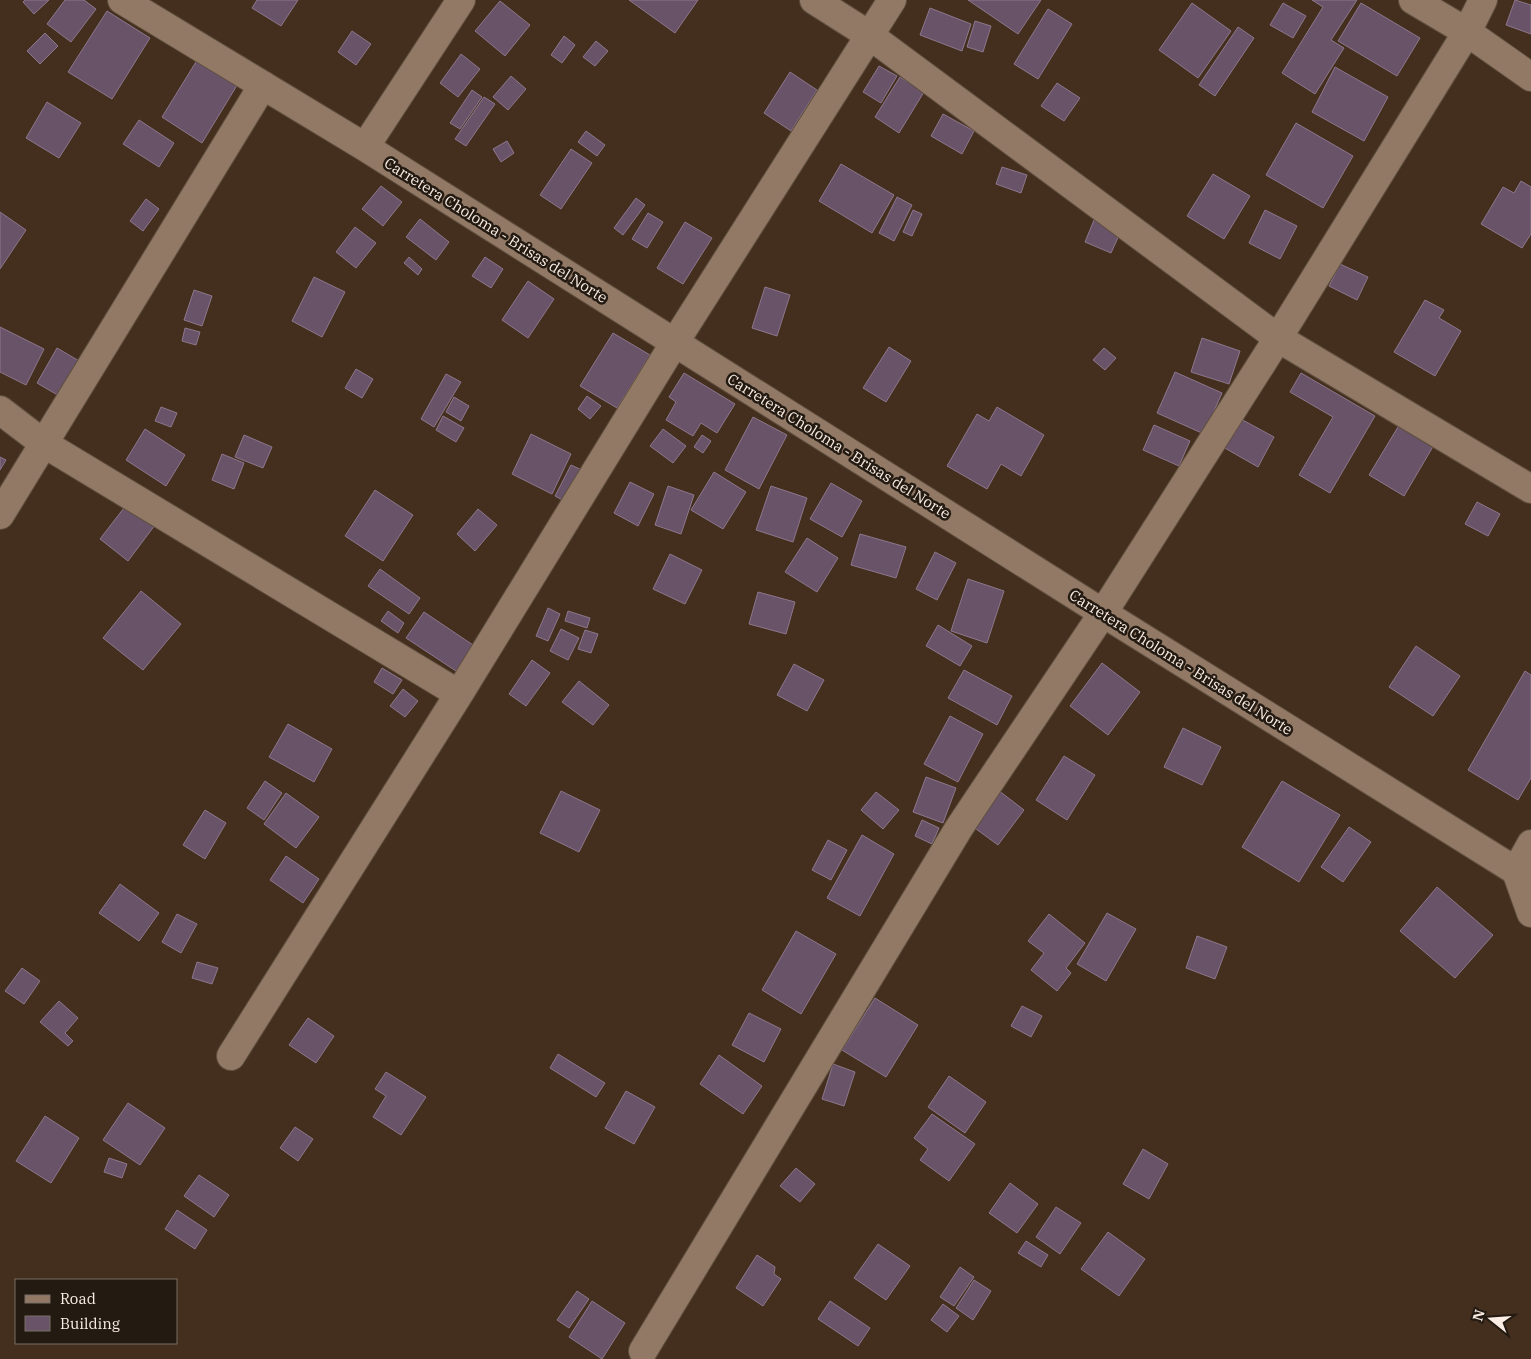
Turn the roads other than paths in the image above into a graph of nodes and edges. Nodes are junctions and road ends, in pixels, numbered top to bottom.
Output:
1 (122, 0) edge
2 (461, 0) edge
3 (814, 0) edge
4 (892, 0) edge
5 (1413, 0) edge
6 (1483, 0) edge
7 (1467, 32) junction
8 (869, 35) junction
9 (1531, 77) edge
10 (263, 85) junction
11 (365, 147) junction
12 (1278, 338) junction
13 (675, 342) junction
14 (0, 410) edge
15 (43, 443) junction
16 (1531, 489) edge
17 (0, 515) edge
18 (1103, 613) junction
19 (459, 694) junction
20 (1531, 844) edge
21 (1516, 871) junction
22 (1531, 913) edge
23 (231, 1056) dead end
24 (643, 1351) dead end

1 - 10 street, Carretera Choloma - Brisas del Norte
2 - 11 street
3 - 8 street
4 - 8 street
5 - 7 street
6 - 7 street
7 - 9 street
7 - 12 street
8 - 12 street
8 - 13 street
10 - 11 street, Carretera Choloma - Brisas del Norte
10 - 15 street
11 - 13 street, Carretera Choloma - Brisas del Norte
12 - 16 street
12 - 18 street
13 - 18 street, Carretera Choloma - Brisas del Norte
13 - 19 street
14 - 15 street
15 - 17 street
15 - 19 street
18 - 21 street, Carretera Choloma - Brisas del Norte
18 - 24 street
19 - 23 street
20 - 21 street
21 - 22 street

